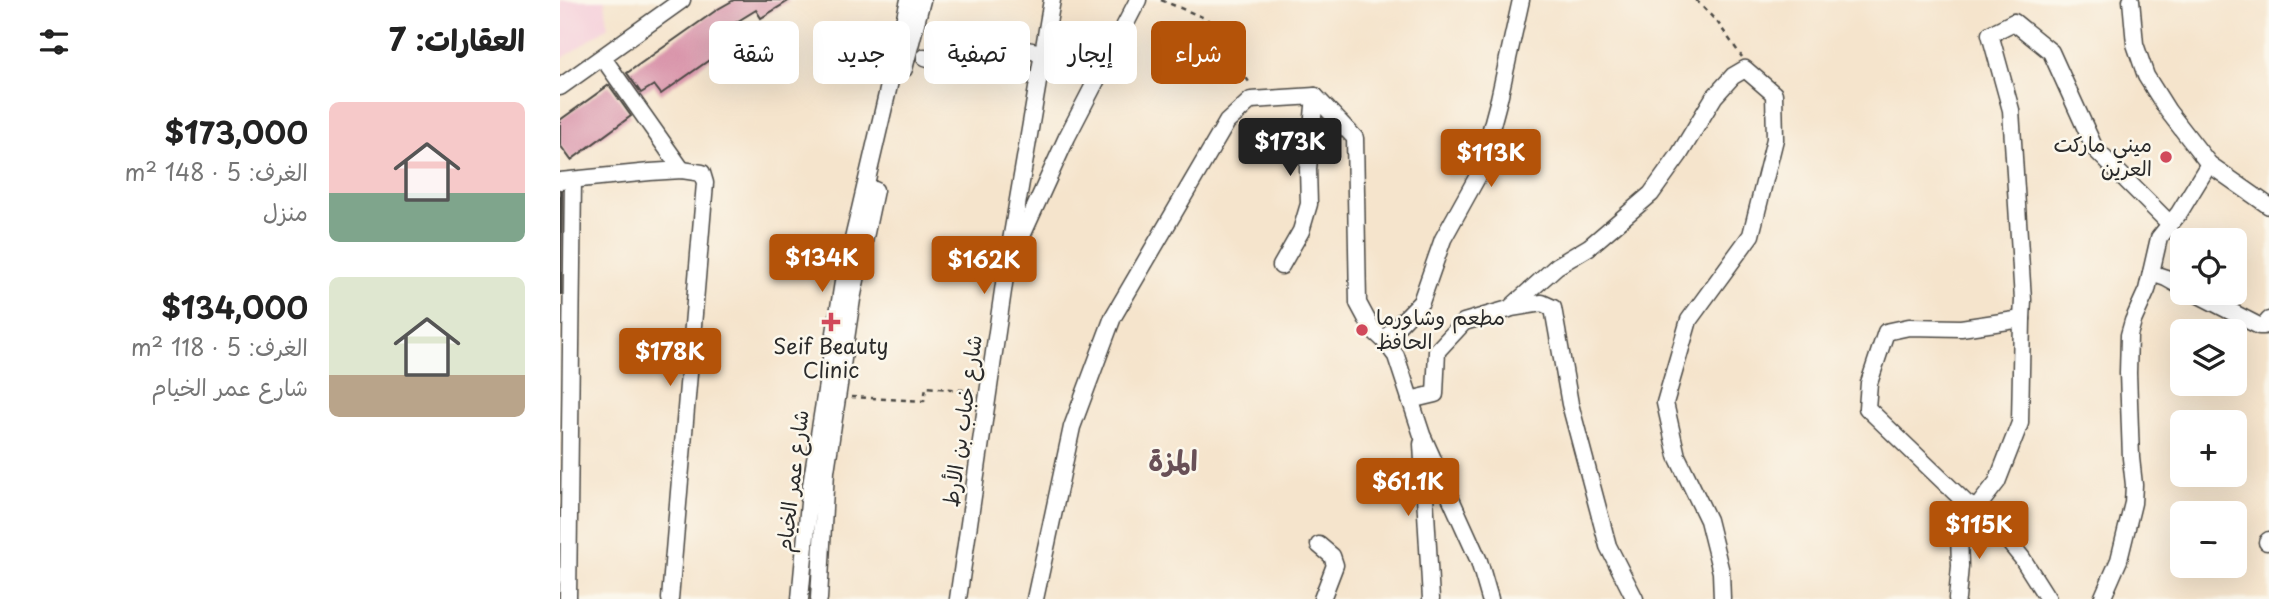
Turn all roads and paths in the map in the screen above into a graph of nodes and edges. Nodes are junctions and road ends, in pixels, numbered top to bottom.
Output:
1 (909, 0) edge
2 (922, 0) edge
3 (1052, 0) edge
4 (1138, 0) edge
5 (1161, 0) edge
6 (1521, 0) edge
7 (1696, 0) edge
8 (2131, 0) edge
9 (676, 2) edge
10 (1030, 51) edge
11 (1043, 53) junction
12 (603, 58) junction
13 (1745, 69) junction
14 (560, 87) edge
15 (1315, 96) junction
16 (1261, 99) junction
17 (2209, 164) junction
18 (682, 170) junction
19 (567, 181) edge
20 (2269, 206) edge
21 (2170, 224) junction
22 (1281, 266) dead end
23 (1006, 270) junction
24 (2151, 274) junction
25 (2170, 280) edge
26 (2218, 305) edge
27 (1509, 309) junction
28 (2022, 319) junction
29 (2269, 320) edge
30 (1384, 340) junction
31 (989, 392) junction
32 (838, 396) junction
33 (1410, 400) junction
34 (1422, 435) junction
35 (1976, 509) junction
36 (1320, 545) dead end
37 (568, 599) edge
38 (670, 599) edge
39 (800, 599) edge
40 (819, 599) edge
41 (958, 599) edge
42 (1035, 599) edge
43 (1322, 599) edge
44 (1431, 599) edge
45 (1490, 599) edge
46 (1635, 599) edge
47 (1722, 599) edge
48 (1957, 599) edge
49 (2048, 599) edge
50 (2102, 599) edge

1 - 39 street, شارع عمر الخيام
2 - 32 street, شارع عمر الخيام
3 - 11 street, شارع خباب بن الأرط
4 - 23 street
5 - 16 path
6 - 30 street
7 - 13 path
8 - 17 street
9 - 12 street
10 - 11 street
11 - 23 street, شارع خباب بن الأرط
12 - 14 street
12 - 18 street
13 - 27 street
13 - 47 street
15 - 16 street
15 - 22 street
15 - 30 street
16 - 42 street
17 - 20 street
17 - 21 street
18 - 19 street
18 - 38 street
19 - 37 street
21 - 24 street
21 - 28 street
23 - 31 street, شارع خباب بن الأرط
24 - 25 street
24 - 50 street
26 - 29 street
27 - 33 street
27 - 46 street
28 - 35 street
28 - 35 street
30 - 33 street
31 - 32 path
31 - 41 street, شارع خباب بن الأرط
32 - 40 street, شارع عمر الخيام
33 - 34 street
34 - 44 street
34 - 45 street
35 - 48 street
35 - 49 street
36 - 43 street

